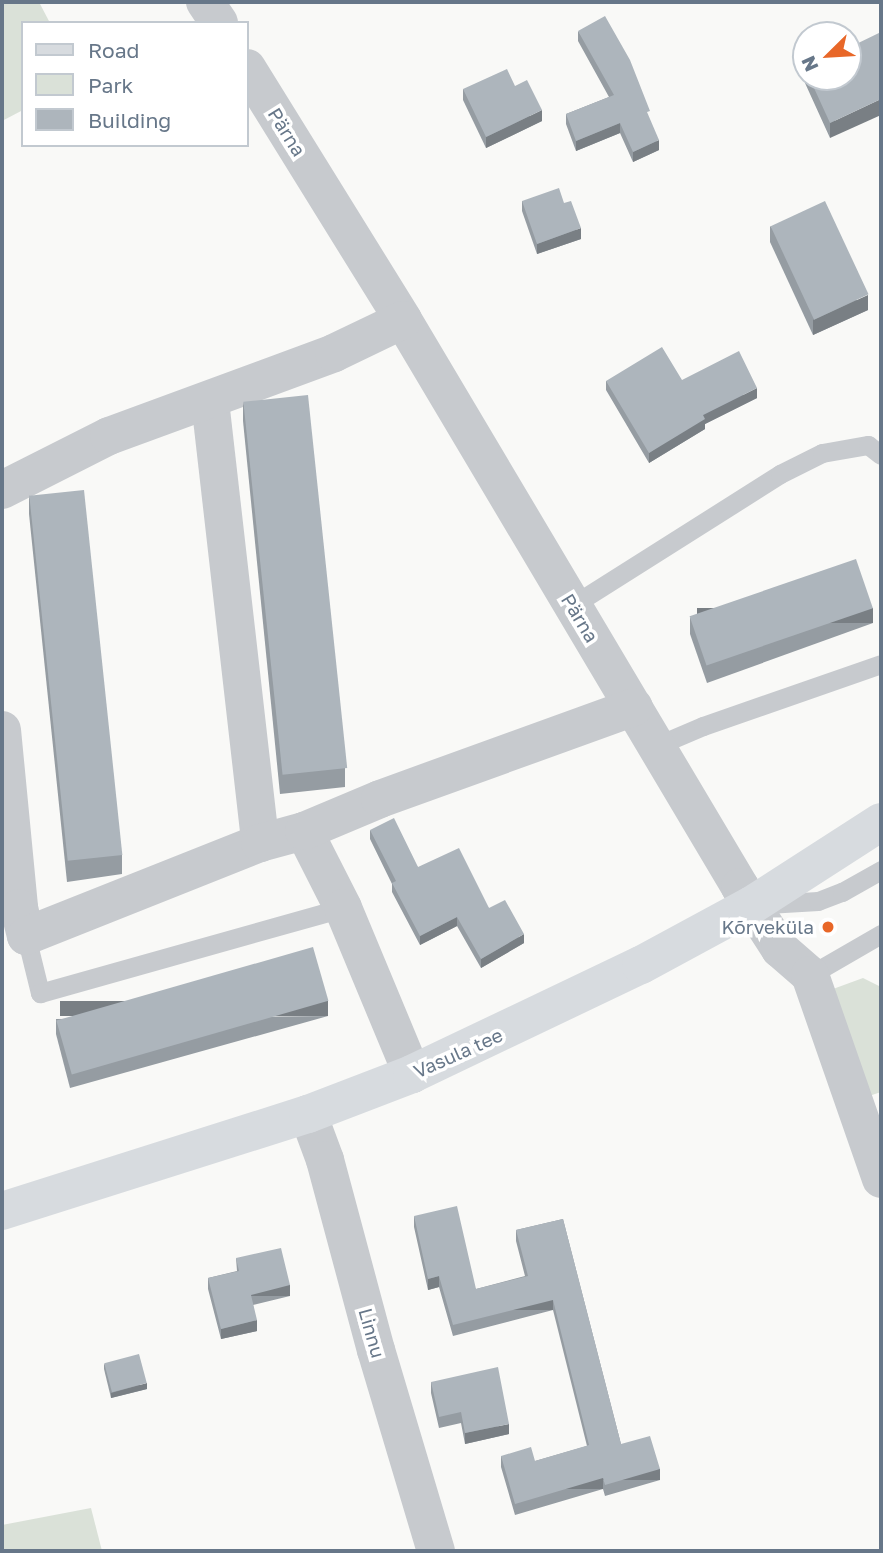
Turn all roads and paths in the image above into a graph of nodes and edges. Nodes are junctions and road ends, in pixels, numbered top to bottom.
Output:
1 (205, 2) edge
2 (218, 21) edge
3 (248, 70) edge
4 (403, 320) junction
5 (210, 401) junction
6 (881, 455) edge
7 (2, 490) edge
8 (573, 606) junction
9 (881, 664) edge
10 (634, 707) junction
11 (2, 730) edge
12 (656, 746) junction
13 (878, 819) edge
14 (304, 831) junction
15 (260, 843) junction
16 (881, 870) edge
17 (752, 905) junction
18 (343, 908) junction
19 (881, 934) edge
20 (26, 936) junction
21 (810, 975) junction
22 (412, 1074) junction
23 (308, 1114) junction
24 (881, 1179) edge
25 (2, 1211) edge
26 (436, 1551) edge

1 - 2 street
3 - 4 street, Pärna
4 - 5 street
4 - 8 street, Pärna
5 - 7 street
5 - 15 street
6 - 8 lane
8 - 10 street, Pärna
9 - 12 lane
10 - 12 street, Pärna
10 - 14 street
11 - 20 street
12 - 17 street, Pärna
13 - 17 street, Vasula tee
14 - 15 street
14 - 18 street
15 - 20 street
16 - 17 lane
17 - 21 street, Pärna
17 - 22 street, Vasula tee
18 - 20 lane
18 - 22 street
19 - 21 lane
21 - 24 street, Pärna
22 - 23 street, Vasula tee
23 - 25 street, Vasula tee
23 - 26 street, Linnu

